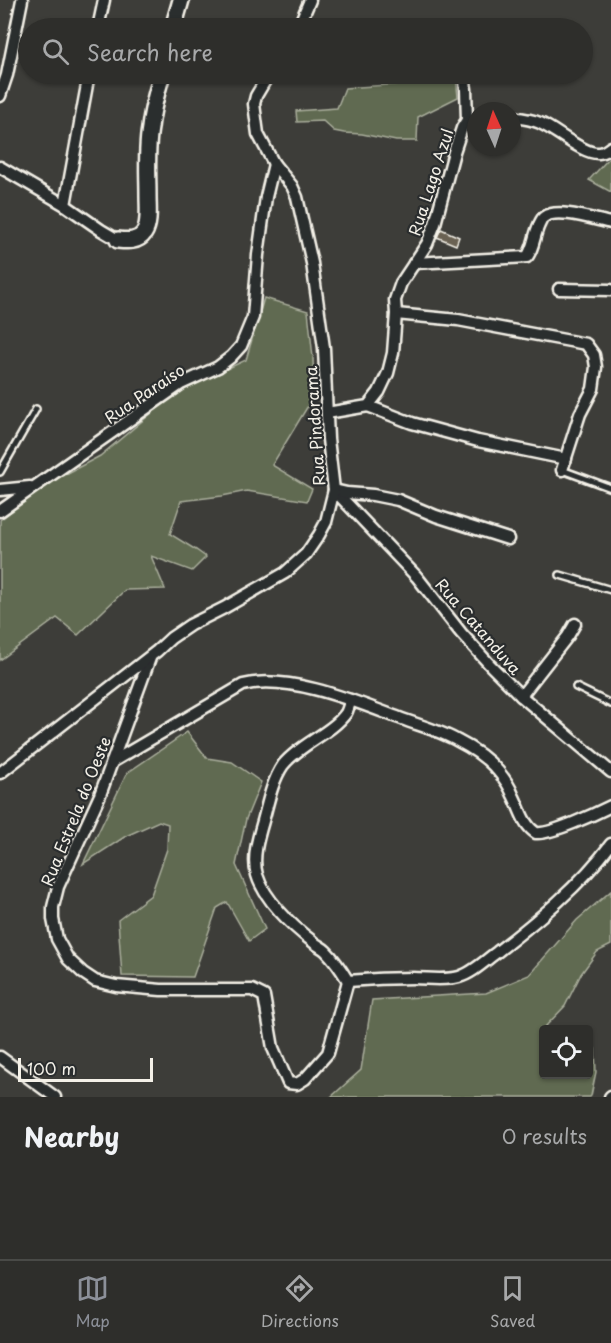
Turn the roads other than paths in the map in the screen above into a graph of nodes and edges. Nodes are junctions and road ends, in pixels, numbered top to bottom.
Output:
1 (22, 0) edge
2 (104, 0) edge
3 (181, 0) edge
4 (310, 0) edge
5 (18, 18) edge
6 (100, 18) edge
7 (176, 18) edge
8 (302, 18) edge
9 (18, 20) edge
10 (87, 84) edge
11 (160, 84) edge
12 (263, 84) edge
13 (465, 84) edge
14 (0, 96) edge
15 (469, 102) edge
16 (521, 119) edge
17 (467, 124) edge
18 (611, 147) edge
19 (274, 164) junction
20 (0, 167) edge
21 (64, 205) junction
22 (562, 208) dead end
23 (544, 217) junction
24 (611, 223) edge
25 (118, 240) joint
26 (414, 262) junction
27 (559, 289) dead end
28 (611, 290) edge
29 (396, 314) junction
30 (368, 406) junction
31 (36, 410) dead end
32 (327, 413) junction
33 (564, 464) junction
34 (0, 472) edge
35 (32, 487) junction
36 (611, 488) edge
37 (0, 490) edge
38 (334, 490) junction
39 (0, 510) edge
40 (508, 539) dead end
41 (560, 575) dead end
42 (611, 590) edge
43 (575, 624) dead end
44 (151, 656) junction
45 (576, 687) dead end
46 (521, 696) junction
47 (351, 700) junction
48 (611, 704) edge
49 (112, 762) junction
50 (611, 772) edge
51 (0, 773) edge
52 (611, 806) edge
53 (611, 844) edge
54 (348, 981) junction
55 (0, 1057) edge
56 (55, 1097) edge

1 - 5 street
2 - 6 street
3 - 7 street
4 - 8 street
9 - 14 street
10 - 21 street
11 - 25 street
12 - 19 street, Rua Pindorama
13 - 15 street, Rua Lago Azul
16 - 18 street
17 - 26 street, Rua Lago Azul
19 - 32 street, Rua Pindorama
19 - 35 street, Rua Paraíso
20 - 21 street
21 - 25 street
22 - 23 street
23 - 24 street
23 - 26 street, Rua Lago Azul
26 - 29 street, Rua Lago Azul
27 - 28 street
29 - 30 street, Rua Lago Azul
29 - 33 street
30 - 32 street
30 - 33 street
31 - 34 lane
32 - 38 street, Rua Pindorama
33 - 36 lane
35 - 37 street
35 - 39 street, Rua Paraíso
38 - 40 street
38 - 44 street, Rua Pindorama
38 - 46 street, Rua Catanduva
41 - 42 lane
43 - 46 street
44 - 49 street, Rua Estrela do Oeste
44 - 51 street, Rua Pindorama
45 - 48 lane
46 - 50 street, Rua Catanduva
47 - 49 street
47 - 52 street
47 - 54 street
49 - 54 street, Rua Estrela do Oeste
53 - 54 street
55 - 56 street

